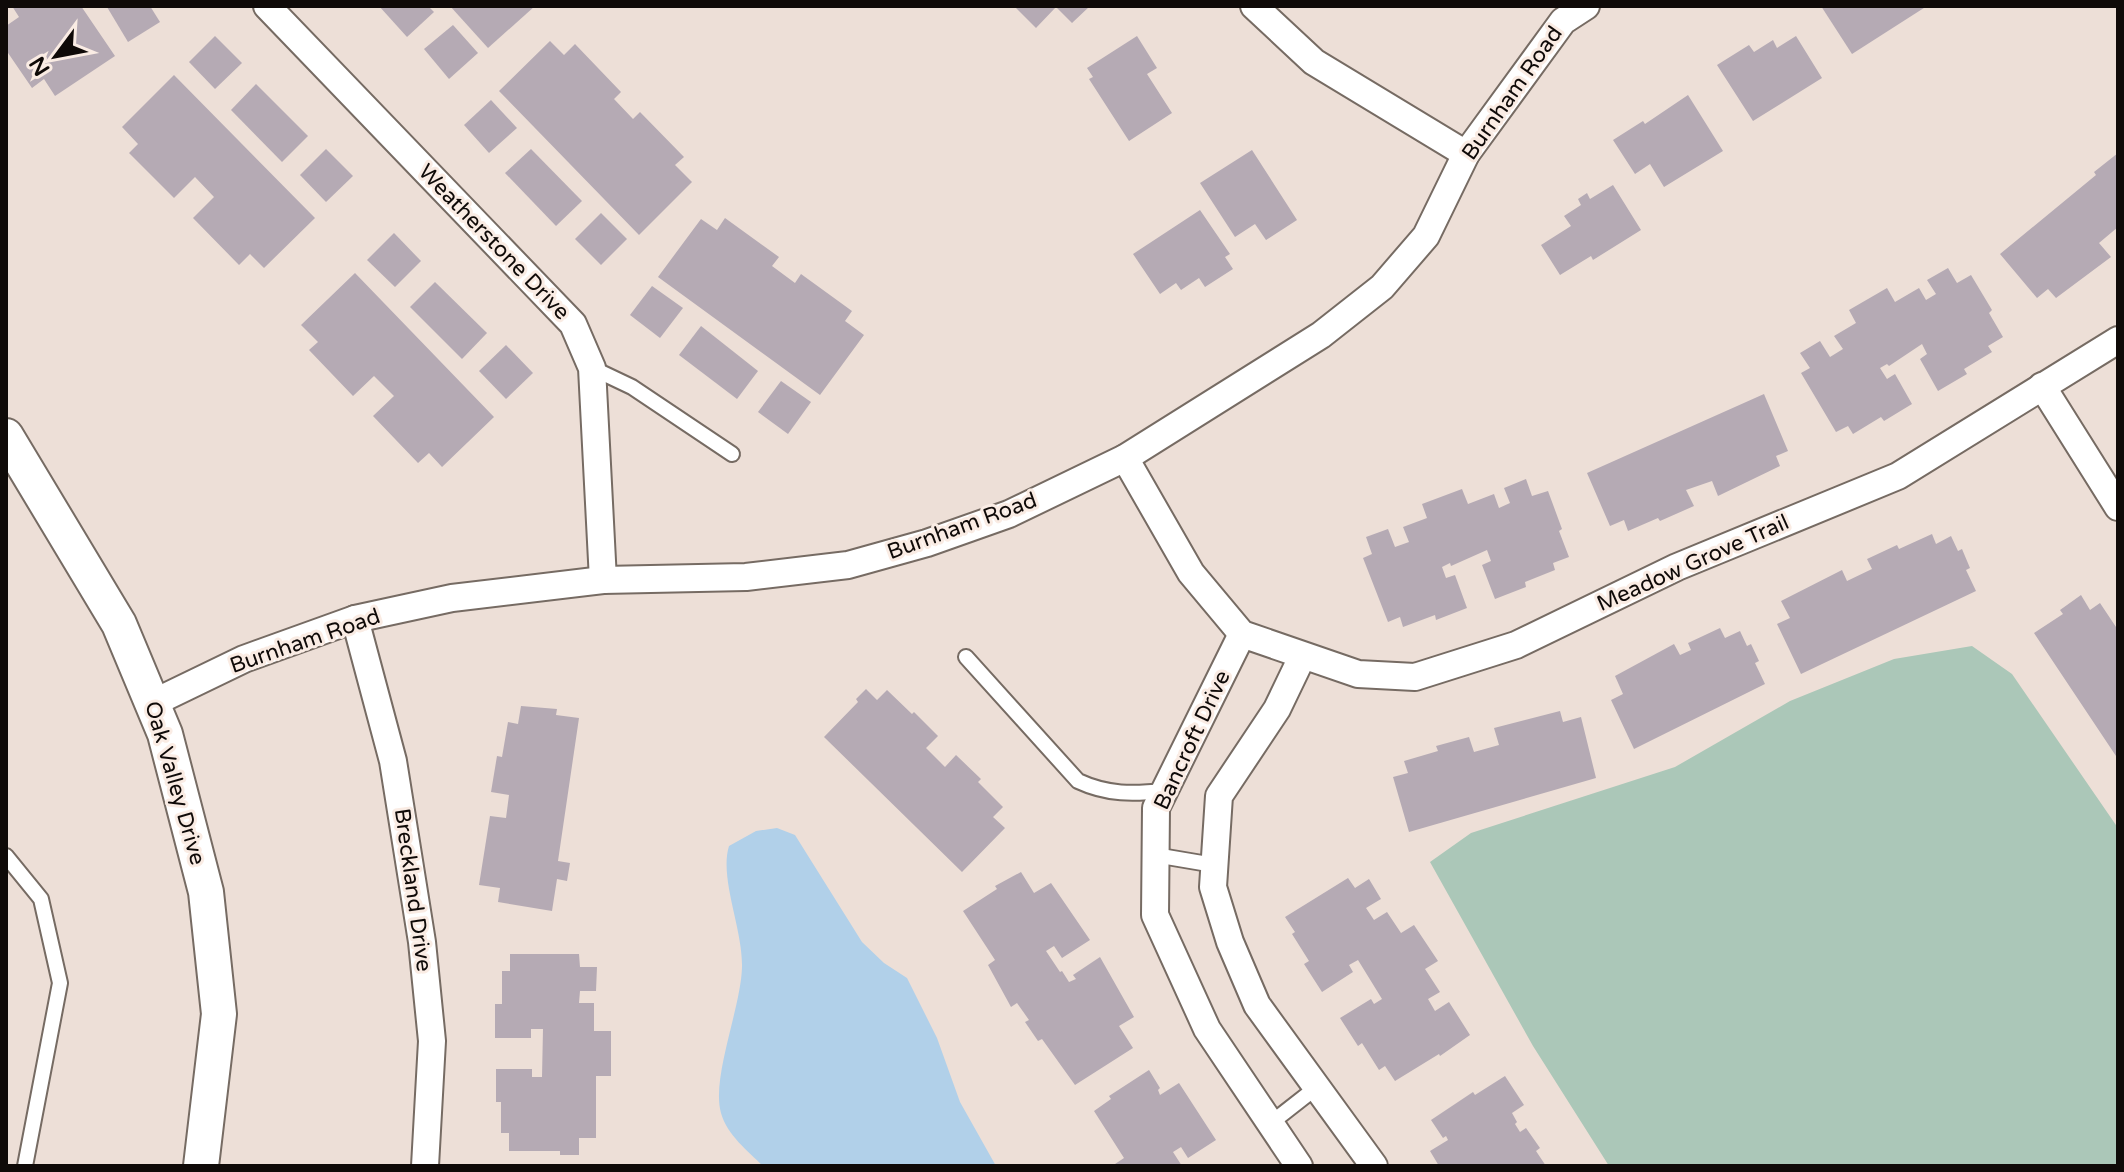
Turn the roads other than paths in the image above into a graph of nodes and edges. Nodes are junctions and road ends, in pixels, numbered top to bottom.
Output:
1 (267, 6) edge
2 (1254, 6) edge
3 (1586, 6) edge
4 (1466, 154) junction
5 (2118, 340) edge
6 (592, 368) junction
7 (2042, 386) junction
8 (6, 436) edge
9 (732, 454) dead end
10 (1125, 458) junction
11 (2118, 507) edge
12 (603, 580) junction
13 (355, 619) junction
14 (1242, 634) junction
15 (966, 657) dead end
16 (1302, 657) junction
17 (153, 703) junction
18 (1165, 791) junction
19 (1155, 855) junction
20 (6, 856) edge
21 (1214, 865) junction
22 (1317, 1087) junction
23 (1271, 1123) junction
24 (25, 1166) edge
25 (201, 1166) edge
26 (425, 1166) edge
27 (1299, 1166) edge
28 (1374, 1166) edge

1 - 6 street, Weatherstone Drive
2 - 4 street
3 - 4 street, Burnham Road
4 - 10 street, Burnham Road
5 - 7 street, Meadow Grove Trail
6 - 9 lane
6 - 12 street, Weatherstone Drive
7 - 11 street
7 - 16 street, Meadow Grove Trail
8 - 17 street, Oak Valley Drive
10 - 12 street, Burnham Road
10 - 14 street
12 - 13 street, Burnham Road
13 - 17 street, Burnham Road
13 - 26 street, Breckland Drive
14 - 16 street, Meadow Grove Trail
14 - 18 street, Bancroft Drive
15 - 18 lane
16 - 21 street
17 - 25 street, Oak Valley Drive
18 - 19 street, Bancroft Drive
19 - 21 lane
19 - 23 street, Bancroft Drive
20 - 24 lane
21 - 22 street
22 - 23 lane
22 - 28 street
23 - 27 street, Bancroft Drive

